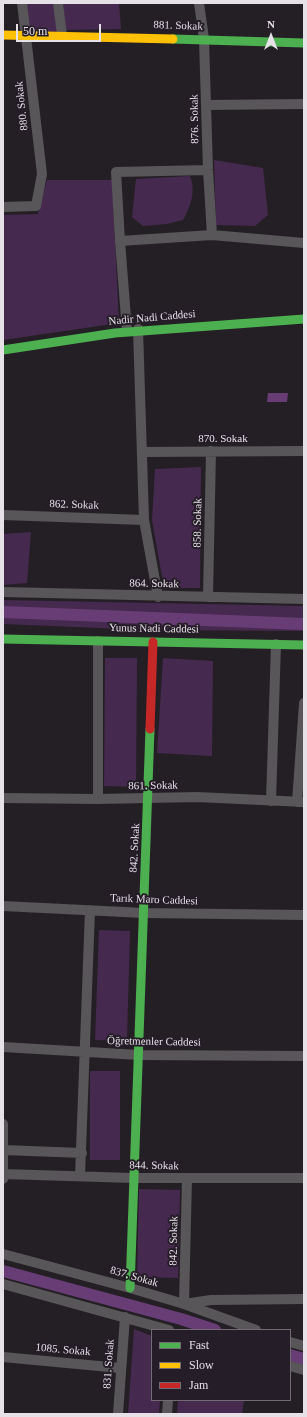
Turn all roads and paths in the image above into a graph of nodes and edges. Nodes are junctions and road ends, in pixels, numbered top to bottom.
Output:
1 (22, 3) edge
2 (58, 3) edge
3 (199, 3) edge
4 (3, 35) edge
5 (26, 35) junction
6 (62, 35) junction
7 (204, 39) junction
8 (304, 43) edge
9 (304, 104) edge
10 (207, 105) junction
11 (208, 170) junction
12 (3, 207) edge
13 (212, 235) junction
14 (120, 241) junction
15 (304, 242) edge
16 (304, 319) edge
17 (138, 329) junction
18 (126, 331) junction
19 (3, 350) edge
20 (304, 450) edge
21 (211, 451) junction
22 (142, 452) junction
23 (3, 515) edge
24 (144, 520) junction
25 (3, 592) edge
26 (158, 597) junction
27 (208, 597) junction
28 (304, 599) edge
29 (3, 639) edge
30 (98, 641) junction
31 (153, 642) junction
32 (276, 644) junction
33 (304, 645) edge
34 (304, 703) edge
35 (149, 797) junction
36 (3, 798) edge
37 (98, 799) junction
38 (271, 800) junction
39 (301, 802) edge
40 (3, 906) edge
41 (90, 910) junction
42 (144, 913) junction
43 (304, 915) edge
44 (3, 1047) edge
45 (86, 1053) junction
46 (139, 1055) junction
47 (304, 1056) edge
48 (3, 1124) edge
49 (4, 1150) edge
50 (82, 1153) junction
51 (3, 1174) edge
52 (80, 1176) junction
53 (133, 1178) junction
54 (304, 1178) edge
55 (3, 1179) edge
56 (187, 1179) junction
57 (3, 1254) edge
58 (3, 1284) edge
59 (130, 1288) junction
60 (304, 1299) edge
61 (184, 1304) junction
62 (125, 1317) junction
63 (166, 1329) edge
64 (253, 1329) edge
65 (291, 1342) edge
66 (304, 1346) edge
67 (3, 1356) edge
68 (291, 1366) edge
69 (120, 1368) junction
70 (304, 1370) edge
71 (168, 1401) edge
72 (118, 1414) edge
73 (167, 1414) edge

1 - 5 street, 880. Sokak
2 - 6 street
3 - 7 street, 876. Sokak
4 - 5 street, 881. Sokak
5 - 6 street, 881. Sokak
5 - 12 street, 880. Sokak
6 - 7 street, 881. Sokak
7 - 8 street, 881. Sokak
7 - 10 street, 876. Sokak
9 - 10 street
10 - 11 street, 876. Sokak
11 - 13 street, 876. Sokak
11 - 14 street
13 - 14 street
13 - 15 street
14 - 18 street
16 - 17 street, Nadir Nadi Caddesi
17 - 18 street, Nadir Nadi Caddesi
17 - 22 street
18 - 19 street, Nadir Nadi Caddesi
20 - 21 street, 870. Sokak
21 - 22 street, 870. Sokak
21 - 27 street, 858. Sokak
22 - 24 street
23 - 24 street, 862. Sokak
24 - 26 street
25 - 26 street, 864. Sokak
26 - 27 street, 864. Sokak
27 - 28 street, 864. Sokak
29 - 30 street, Yunus Nadi Caddesi
30 - 31 street, Yunus Nadi Caddesi
30 - 37 street
31 - 32 street, Yunus Nadi Caddesi
31 - 35 street, 842. Sokak
32 - 33 street, Yunus Nadi Caddesi
32 - 38 street
34 - 39 street
35 - 37 street, 861. Sokak
35 - 38 street, 861. Sokak
35 - 42 street, 842. Sokak
36 - 37 street, 861. Sokak
38 - 39 street, 861. Sokak
40 - 41 street, Tarık Maro Caddesi
41 - 42 street, Tarık Maro Caddesi
41 - 45 street
42 - 43 street, Tarık Maro Caddesi
42 - 46 street, 842. Sokak
44 - 45 street, Öğretmenler Caddesi
45 - 46 street, Öğretmenler Caddesi
45 - 50 street
46 - 47 street, Öğretmenler Caddesi
46 - 53 street, 842. Sokak
48 - 49 street
49 - 50 street
49 - 51 street
50 - 52 street
51 - 52 street, 844. Sokak
51 - 55 street
52 - 53 street, 844. Sokak
53 - 56 street, 844. Sokak
53 - 59 street, 842. Sokak
54 - 56 street, 844. Sokak
56 - 61 street, 842. Sokak
57 - 59 street, 837. Sokak
58 - 62 street
59 - 61 street, 837. Sokak
60 - 61 street
61 - 64 street, 837. Sokak
62 - 63 street
62 - 69 street, 831. Sokak
65 - 66 street
67 - 69 street, 1085. Sokak
68 - 70 street
69 - 72 street, 831. Sokak
71 - 73 street

